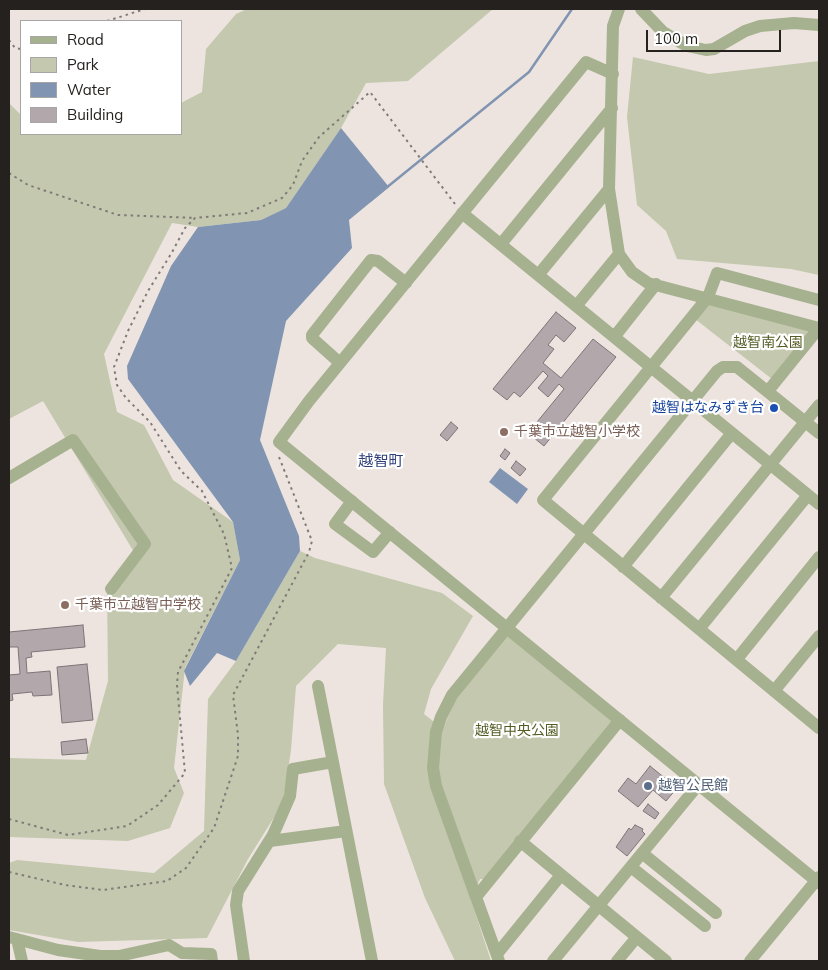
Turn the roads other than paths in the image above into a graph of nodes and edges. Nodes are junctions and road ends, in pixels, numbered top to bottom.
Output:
1 (619, 9) edge
2 (641, 9) edge
3 (819, 25) edge
4 (613, 74) junction
5 (612, 108) junction
6 (610, 189) junction
7 (462, 213) junction
8 (501, 244) junction
9 (619, 254) junction
10 (539, 274) junction
11 (406, 283) junction
12 (656, 284) junction
13 (708, 297) junction
14 (819, 300) edge
15 (576, 305) junction
16 (614, 336) junction
17 (340, 363) junction
18 (652, 367) junction
19 (768, 391) junction
20 (692, 400) junction
21 (819, 406) edge
22 (806, 422) junction
23 (732, 433) junction
24 (819, 434) edge
25 (770, 464) junction
26 (9, 478) edge
27 (808, 495) junction
28 (352, 501) junction
29 (819, 504) edge
30 (390, 532) junction
31 (583, 534) junction
32 (819, 557) edge
33 (623, 567) junction
34 (111, 589) dead end
35 (661, 598) junction
36 (507, 628) junction
37 (699, 629) junction
38 (819, 636) edge
39 (737, 659) junction
40 (318, 686) dead end
41 (774, 690) junction
42 (620, 720) junction
43 (817, 721) edge
44 (333, 762) junction
45 (699, 784) junction
46 (346, 831) junction
47 (270, 841) junction
48 (520, 841) junction
49 (642, 853) junction
50 (631, 867) junction
51 (561, 875) junction
52 (818, 880) edge
53 (476, 897) junction
54 (698, 899) junction
55 (599, 906) junction
56 (688, 912) junction
57 (716, 913) dead end
58 (705, 926) dead end
59 (637, 937) junction
60 (13, 938) edge
61 (60, 955) edge
62 (141, 956) edge
63 (183, 957) edge
64 (101, 958) edge
65 (498, 958) edge
66 (22, 961) edge
67 (212, 961) edge
68 (244, 961) edge
69 (372, 961) edge
70 (553, 961) edge
71 (617, 961) edge
72 (666, 961) edge
73 (750, 961) edge

1 - 4 street
2 - 3 street
4 - 5 street
4 - 7 street
5 - 6 street
5 - 8 street
6 - 9 street
6 - 10 street
7 - 8 street
7 - 11 street
8 - 10 street
9 - 12 street
9 - 15 street
10 - 15 street
11 - 17 street
11 - 17 street
12 - 13 street
12 - 16 street
13 - 14 street
13 - 18 street
13 - 19 street
15 - 16 street
16 - 18 street
17 - 28 street
18 - 20 street
18 - 31 street
19 - 20 street
19 - 22 street
20 - 23 street
20 - 31 street
21 - 22 street
22 - 24 street
22 - 25 street
23 - 25 street
23 - 33 street
25 - 27 street
25 - 35 street
26 - 34 street
27 - 29 street
27 - 37 street
28 - 30 street
28 - 30 street
30 - 36 street
31 - 33 street
31 - 36 street
32 - 39 street
33 - 35 street
35 - 37 street
36 - 42 street
36 - 53 street
37 - 39 street
38 - 41 street
39 - 41 street
40 - 44 street
41 - 43 street
42 - 45 street
42 - 48 street
44 - 46 street
44 - 47 street
45 - 49 street
45 - 52 street
46 - 47 street
46 - 69 street
47 - 68 street
48 - 51 street
48 - 53 street
49 - 50 street
49 - 54 street
50 - 55 street
50 - 56 street
51 - 55 street
51 - 65 street
52 - 73 street
53 - 65 street
54 - 56 street
54 - 57 street
55 - 59 street
55 - 70 street
56 - 58 street
59 - 71 street
59 - 72 street
60 - 61 street
60 - 66 street
61 - 64 street
62 - 63 street
62 - 64 street
63 - 67 street

